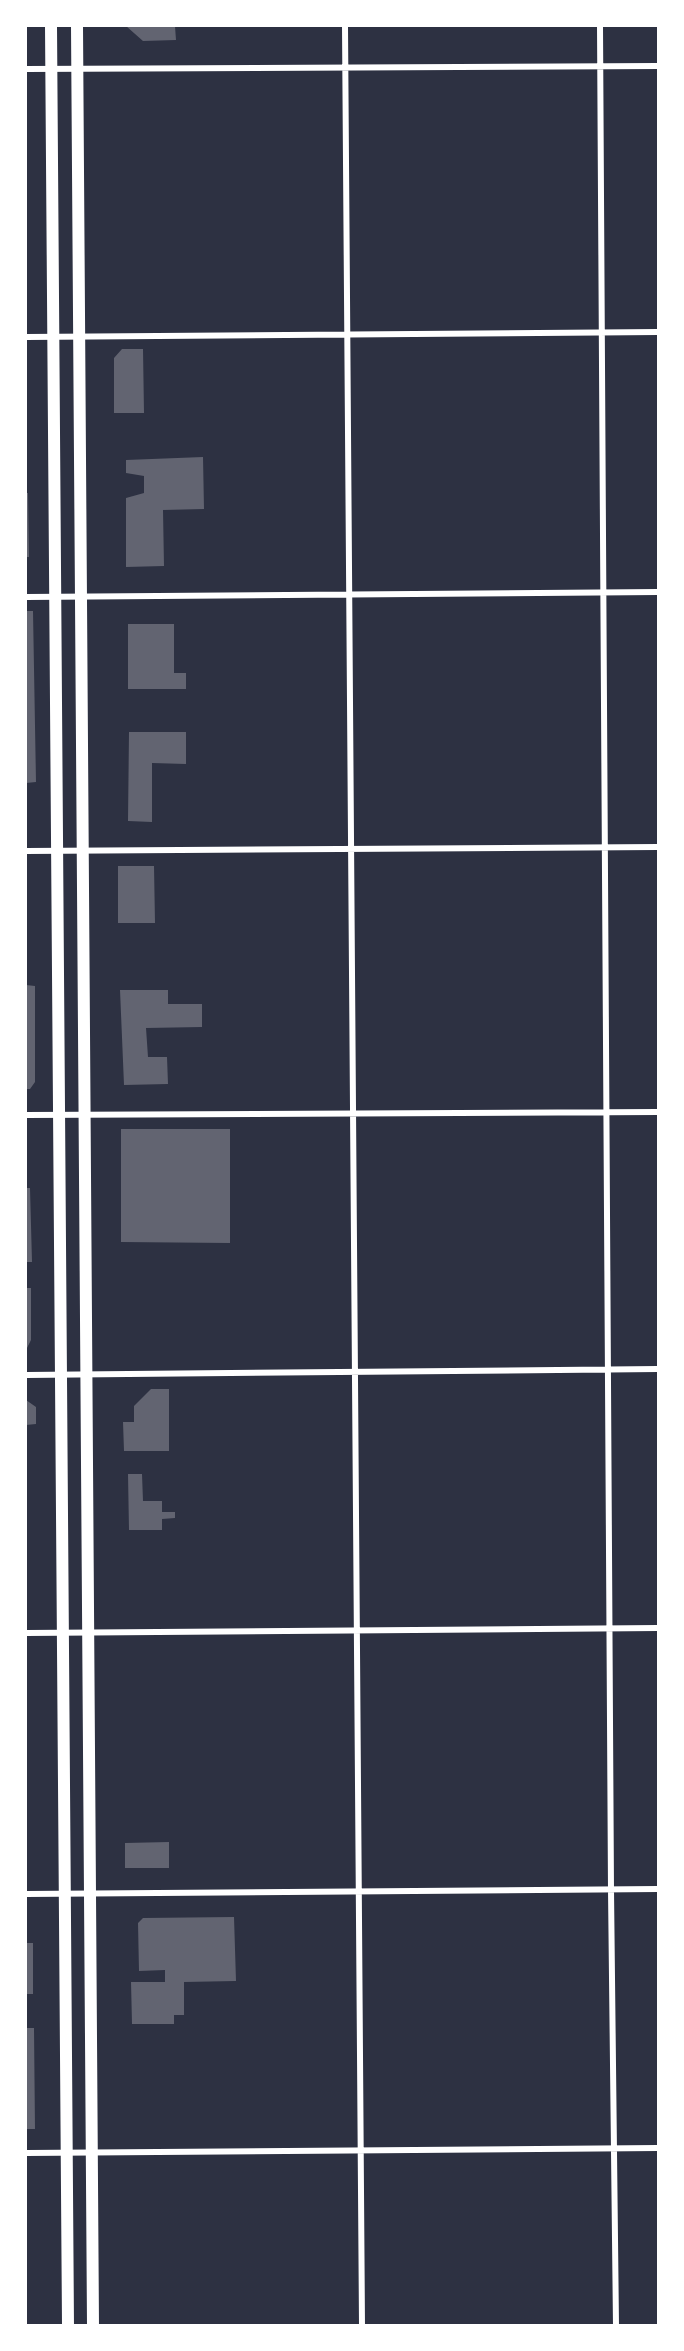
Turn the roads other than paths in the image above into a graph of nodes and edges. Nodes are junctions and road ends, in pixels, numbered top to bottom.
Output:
1 (51, 26) edge
2 (77, 26) edge
3 (345, 26) edge
4 (600, 26) edge
5 (600, 66) junction
6 (658, 66) edge
7 (346, 67) junction
8 (26, 69) edge
9 (51, 69) junction
10 (77, 69) junction
11 (658, 332) edge
12 (602, 333) junction
13 (348, 335) junction
14 (54, 336) junction
15 (79, 336) junction
16 (26, 337) edge
17 (658, 592) edge
18 (603, 593) junction
19 (350, 595) junction
20 (26, 597) edge
21 (56, 597) junction
22 (81, 597) junction
23 (658, 847) edge
24 (605, 848) junction
25 (351, 849) junction
26 (26, 851) edge
27 (57, 851) junction
28 (83, 851) junction
29 (607, 1112) junction
30 (658, 1112) edge
31 (353, 1113) junction
32 (85, 1114) junction
33 (26, 1115) edge
34 (59, 1115) junction
35 (658, 1369) edge
36 (609, 1370) junction
37 (355, 1372) junction
38 (61, 1374) junction
39 (87, 1374) junction
40 (26, 1375) edge
41 (611, 1629) junction
42 (658, 1629) edge
43 (357, 1631) junction
44 (26, 1633) edge
45 (63, 1633) junction
46 (88, 1633) junction
47 (658, 1889) edge
48 (611, 1890) junction
49 (359, 1892) junction
50 (90, 1893) junction
51 (26, 1894) edge
52 (65, 1894) junction
53 (614, 2148) junction
54 (658, 2148) edge
55 (361, 2151) junction
56 (26, 2153) edge
57 (67, 2153) junction
58 (92, 2153) junction
59 (68, 2325) edge
60 (93, 2325) edge
61 (362, 2325) edge
62 (616, 2325) edge

1 - 9 main road
2 - 10 main road
3 - 7 street
4 - 5 street
5 - 6 street
5 - 7 street
5 - 12 street
7 - 10 street
7 - 13 street
8 - 9 street
9 - 10 street
9 - 14 main road
10 - 15 main road
11 - 12 street
12 - 13 street
12 - 18 street
13 - 15 street
13 - 19 street
14 - 15 street
14 - 16 street
14 - 21 main road
15 - 22 main road
17 - 18 street
18 - 19 street
18 - 24 street
19 - 22 street
19 - 25 street
20 - 21 street
21 - 22 street
21 - 27 main road
22 - 28 main road
23 - 24 street
24 - 25 street
24 - 29 street
25 - 28 street
25 - 31 street
26 - 27 street
27 - 28 street
27 - 34 main road
28 - 32 main road
29 - 30 street
29 - 31 street
29 - 36 street
31 - 32 street
31 - 37 street
32 - 34 street
32 - 39 main road
33 - 34 street
34 - 38 main road
35 - 36 street
36 - 37 street
36 - 41 street
37 - 39 street
37 - 43 street
38 - 39 street
38 - 40 street
38 - 45 main road
39 - 46 main road
41 - 42 street
41 - 43 street
41 - 48 street
43 - 46 street
43 - 49 street
44 - 45 street
45 - 46 street
45 - 52 main road
46 - 50 main road
47 - 48 street
48 - 49 street
48 - 53 street
49 - 50 street
49 - 55 street
50 - 52 street
50 - 58 main road
51 - 52 street
52 - 57 main road
53 - 54 street
53 - 55 street
53 - 62 street
55 - 58 street
55 - 61 street
56 - 57 street
57 - 58 street
57 - 59 main road
58 - 60 main road

